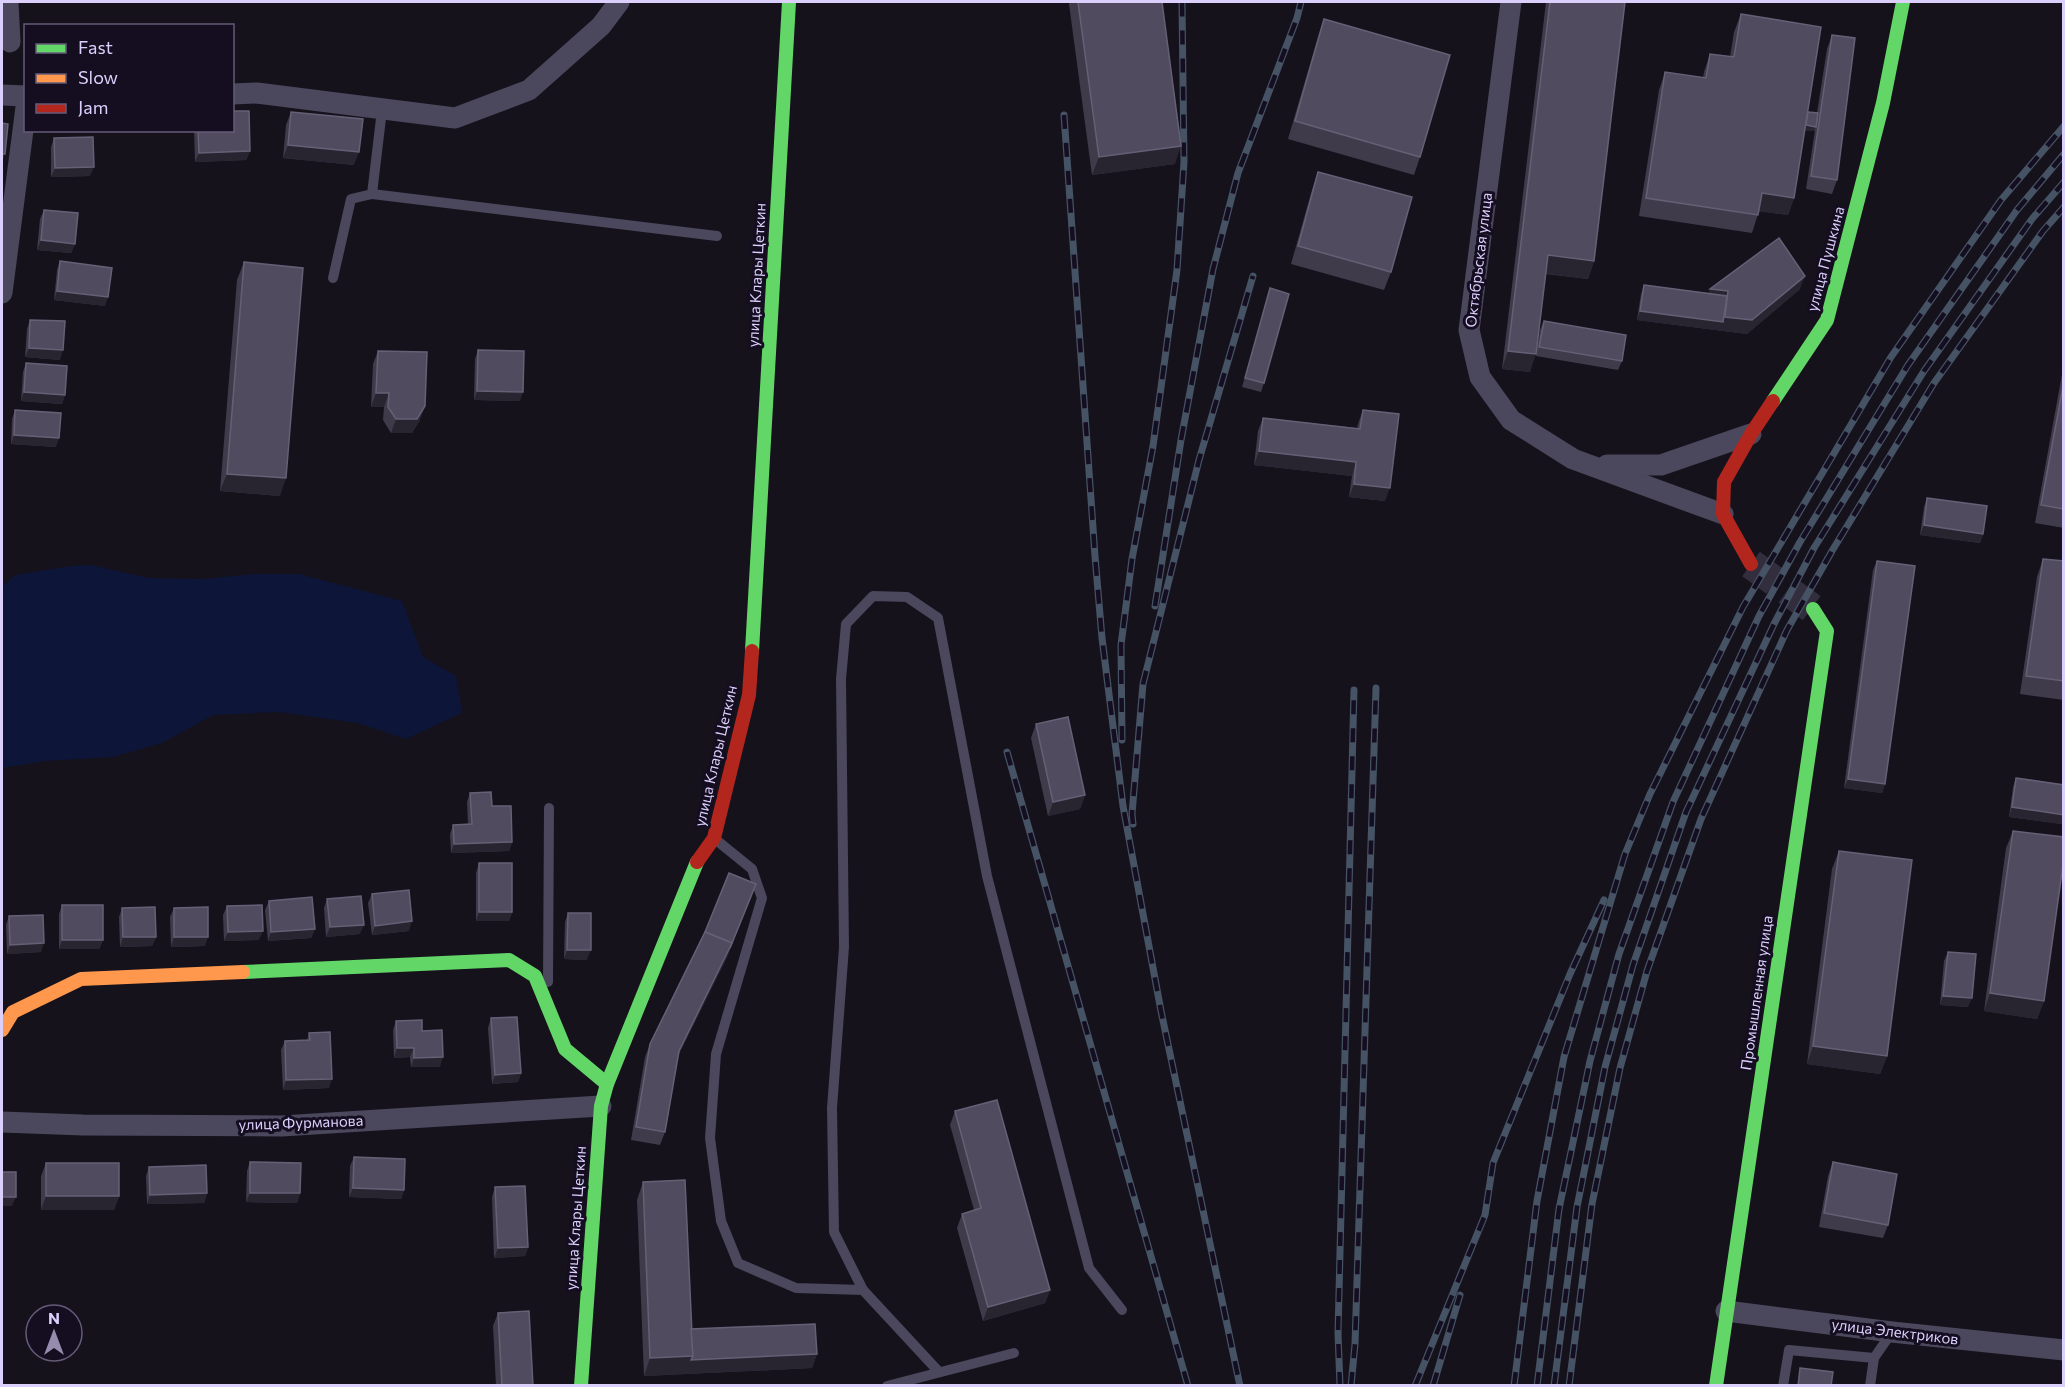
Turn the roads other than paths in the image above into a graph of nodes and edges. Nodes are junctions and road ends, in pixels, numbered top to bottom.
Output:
1 (8, 2) edge
2 (619, 2) edge
3 (789, 2) edge
4 (1511, 2) edge
5 (1903, 2) edge
6 (12, 42) edge
7 (2, 94) edge
8 (234, 94) edge
9 (24, 96) edge
10 (382, 110) junction
11 (24, 122) edge
12 (372, 194) junction
13 (717, 236) dead end
14 (333, 278) dead end
15 (2, 292) edge
16 (1751, 434) junction
17 (1573, 459) junction
18 (1723, 514) junction
19 (1751, 564) tunnel mouth
20 (1814, 609) tunnel mouth
21 (549, 808) dead end
22 (714, 838) junction
23 (548, 1004) junction
24 (2, 1030) edge
25 (607, 1084) junction
26 (601, 1106) junction
27 (2, 1122) edge
28 (863, 1290) junction
29 (1122, 1310) dead end
30 (1726, 1311) junction
31 (1892, 1332) junction
32 (2064, 1350) edge
33 (1014, 1353) dead end
34 (1874, 1358) junction
35 (939, 1372) junction
36 (581, 1386) edge
37 (887, 1386) edge
38 (1716, 1386) edge
39 (1784, 1386) edge
40 (1870, 1386) edge

1 - 6 street
2 - 10 street
3 - 22 street, улица Клары Цеткин
4 - 17 street, Октябрьская улица
5 - 16 street, улица Пушкина
7 - 9 street
8 - 10 street
10 - 12 lane
11 - 15 street
12 - 13 lane
12 - 14 lane
16 - 17 street
16 - 18 street, улица Пушкина
17 - 18 street, Октябрьская улица
18 - 19 street
20 - 30 street, Промышленная улица
21 - 23 lane
22 - 25 street, улица Клары Цеткин
22 - 28 lane
23 - 24 street
23 - 25 street
25 - 26 street, улица Клары Цеткин
26 - 27 street, улица Фурманова
26 - 36 street, улица Клары Цеткин
28 - 29 lane
28 - 35 lane
30 - 31 street, улица Электриков
30 - 38 street, Промышленная улица
31 - 32 street, улица Электриков
31 - 34 lane
33 - 35 lane
34 - 39 lane
34 - 40 lane
35 - 37 lane

